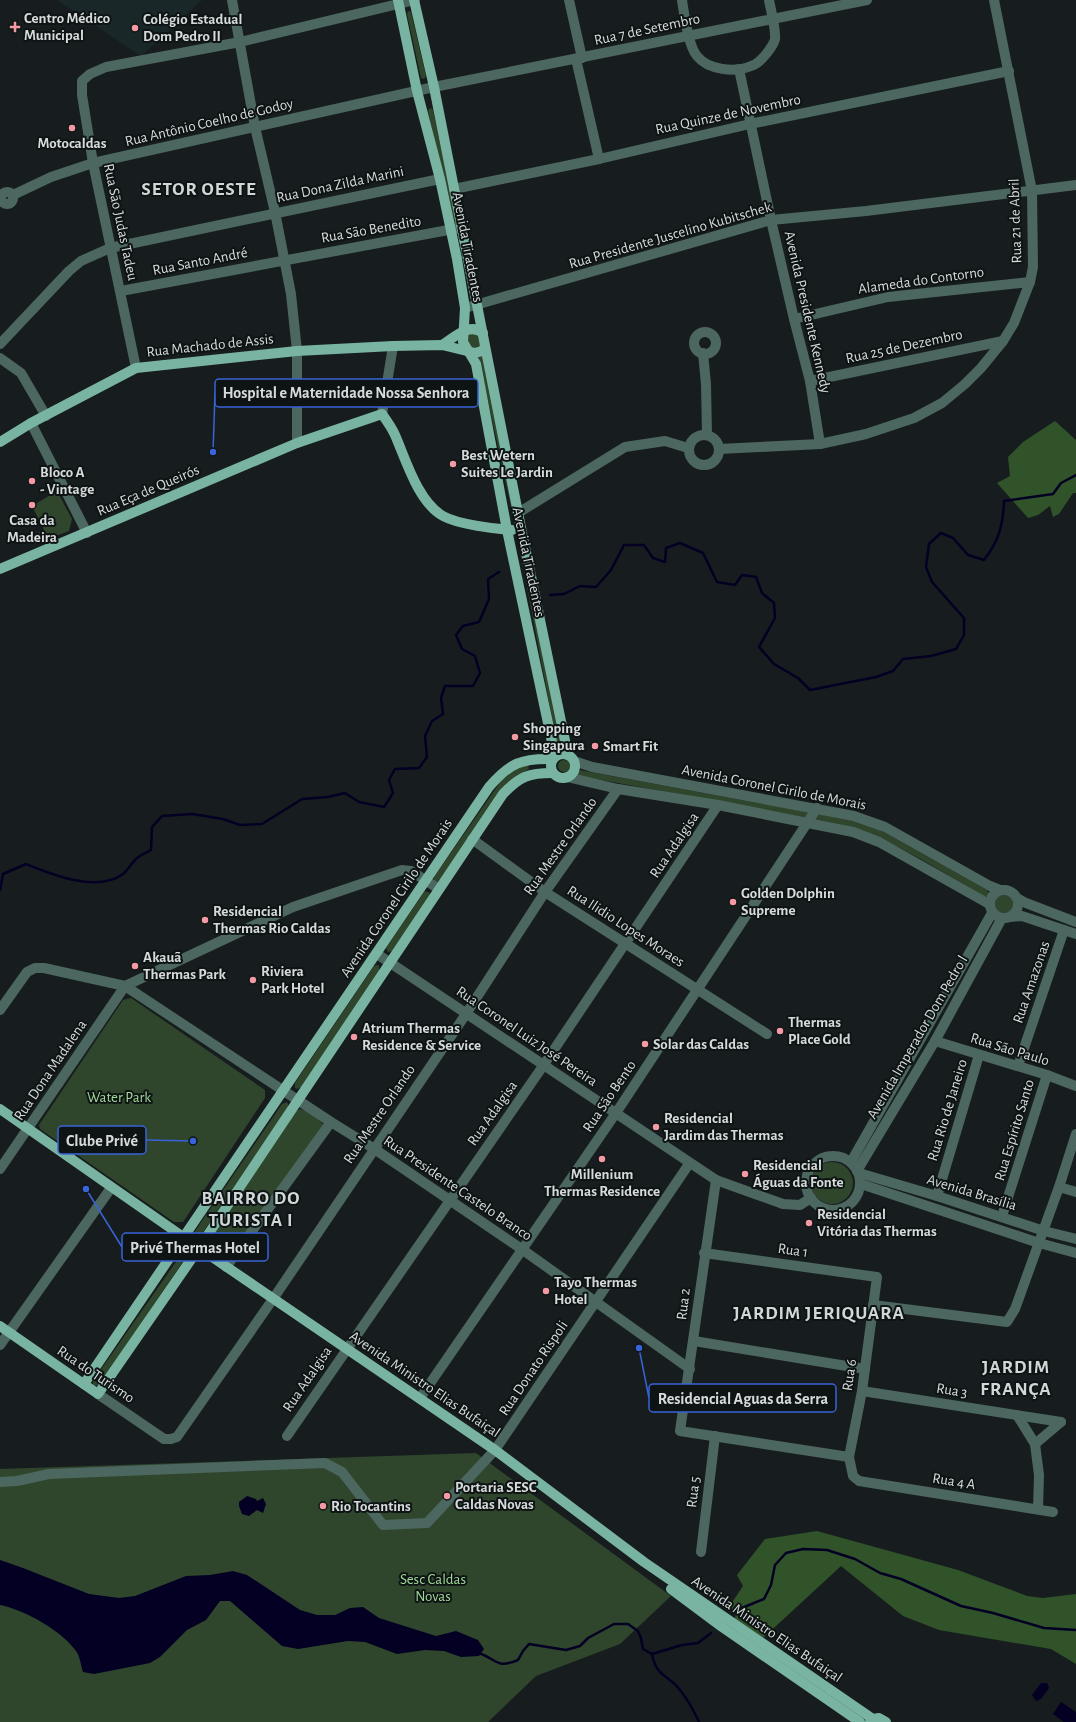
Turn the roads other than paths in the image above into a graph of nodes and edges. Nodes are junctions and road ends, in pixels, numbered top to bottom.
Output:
1 (232, 0) edge
2 (414, 0) edge
3 (569, 0) edge
4 (682, 0) edge
5 (768, 0) edge
6 (867, 0) edge
7 (994, 0) edge
8 (399, 2) edge
9 (773, 20) junction
10 (688, 35) junction
11 (240, 42) junction
12 (579, 58) junction
13 (740, 69) junction
14 (1009, 71) junction
15 (434, 87) junction
16 (417, 90) junction
17 (750, 124) junction
18 (255, 127) junction
19 (600, 159) junction
20 (93, 163) junction
21 (440, 179) junction
22 (1076, 185) edge
23 (454, 189) junction
24 (1032, 191) junction
25 (4, 197) edge
26 (275, 212) junction
27 (771, 220) junction
28 (462, 228) junction
29 (451, 230) junction
30 (110, 248) junction
31 (285, 260) junction
32 (1030, 282) junction
33 (121, 291) junction
34 (477, 306) junction
35 (465, 308) junction
36 (794, 319) junction
37 (464, 331) junction
38 (483, 333) junction
39 (1003, 341) junction
40 (0, 344) edge
41 (442, 345) junction
42 (393, 346) junction
43 (485, 347) junction
44 (297, 351) junction
45 (470, 353) junction
46 (703, 353) dead end
47 (0, 358) edge
48 (136, 368) junction
49 (810, 381) junction
50 (382, 414) junction
51 (46, 416) junction
52 (31, 423) junction
53 (707, 435) junction
54 (0, 442) edge
55 (297, 442) junction
56 (820, 444) junction
57 (688, 448) junction
58 (719, 449) junction
59 (518, 513) junction
60 (521, 528) junction
61 (507, 530) junction
62 (87, 533) junction
63 (0, 569) edge
64 (531, 758) junction
65 (554, 758) junction
66 (571, 758) junction
67 (535, 773) junction
68 (553, 773) junction
69 (567, 777) junction
70 (618, 789) junction
71 (718, 806) junction
72 (817, 808) junction
73 (808, 823) junction
74 (472, 839) junction
75 (426, 880) junction
76 (439, 889) junction
77 (1000, 890) junction
78 (546, 892) junction
79 (1017, 898) junction
80 (991, 909) junction
81 (1006, 917) junction
82 (1076, 922) edge
83 (1064, 930) junction
84 (1076, 934) edge
85 (626, 944) junction
86 (377, 954) junction
87 (390, 963) junction
88 (125, 986) junction
89 (696, 990) junction
90 (0, 1010) edge
91 (466, 1014) junction
92 (767, 1034) dead end
93 (935, 1041) junction
94 (979, 1055) junction
95 (543, 1066) junction
96 (1018, 1066) junction
97 (1047, 1075) junction
98 (1076, 1086) edge
99 (284, 1090) junction
100 (298, 1100) junction
101 (0, 1109) edge
102 (616, 1113) junction
103 (331, 1122) junction
104 (29, 1129) junction
105 (1076, 1134) edge
106 (373, 1148) junction
107 (850, 1162) junction
108 (689, 1164) junction
109 (0, 1170) edge
110 (859, 1176) junction
111 (716, 1180) junction
112 (1059, 1186) junction
113 (111, 1188) junction
114 (1076, 1192) edge
115 (937, 1196) junction
116 (810, 1198) junction
117 (450, 1201) junction
118 (1002, 1216) junction
119 (1044, 1231) junction
120 (184, 1237) junction
121 (1076, 1239) edge
122 (1039, 1243) junction
123 (199, 1248) junction
124 (523, 1250) junction
125 (704, 1253) junction
126 (1076, 1253) edge
127 (226, 1267) junction
128 (877, 1277) joint
129 (273, 1299) junction
130 (596, 1302) junction
131 (873, 1305) junction
132 (4, 1329) edge
133 (694, 1341) junction
134 (0, 1345) edge
135 (346, 1348) junction
136 (690, 1369) junction
137 (865, 1369) junction
138 (84, 1384) junction
139 (862, 1391) junction
140 (98, 1394) junction
141 (420, 1398) junction
142 (1017, 1415) junction
143 (287, 1436) dead end
144 (715, 1436) junction
145 (177, 1437) joint
146 (1035, 1444) junction
147 (495, 1450) junction
148 (849, 1457) junction
149 (853, 1476) joint
150 (0, 1482) edge
151 (1038, 1510) junction
152 (1053, 1512) dead end
153 (701, 1552) dead end
154 (644, 1562) junction
155 (871, 1721) edge
156 (860, 1722) edge
157 (886, 1722) edge

1 - 11 street
2 - 8 street
2 - 15 main road, Avenida Tiradentes
3 - 12 street
4 - 10 street
5 - 9 street
6 - 9 street, Rua 7 de Setembro
7 - 14 street, Rua 21 de Abril
8 - 11 street
8 - 16 main road, Avenida Tiradentes
9 - 10 street, Rua 7 de Setembro
9 - 13 street
10 - 12 street, Rua 7 de Setembro
10 - 13 street
11 - 18 street
11 - 20 street, Rua São Judas Tadeu
12 - 15 street, Rua 7 de Setembro
12 - 19 street
13 - 17 street, Avenida Presidente Kennedy
14 - 17 street, Rua Quinze de Novembro
14 - 24 street, Rua 21 de Abril
15 - 16 street, Rua 7 de Setembro
15 - 23 main road, Avenida Tiradentes
16 - 18 street, Rua Antônio Coelho de Godoy
16 - 21 main road, Avenida Tiradentes
17 - 19 street, Rua Quinze de Novembro
17 - 27 street, Avenida Presidente Kennedy
18 - 20 street, Rua Antônio Coelho de Godoy
18 - 26 street
19 - 23 street, Rua Quinze de Novembro
20 - 25 street, Rua Antônio Coelho de Godoy
20 - 30 street, Rua São Judas Tadeu
21 - 26 street, Rua Dona Zilda Marini
21 - 29 main road, Avenida Tiradentes
22 - 24 street, Rua Presidente Juscelino Kubitschek
23 - 28 main road, Avenida Tiradentes
24 - 27 street, Rua Presidente Juscelino Kubitschek
24 - 32 street, Rua 21 de Abril
26 - 30 street, Rua Dona Zilda Marini
26 - 31 street
27 - 34 street, Rua Presidente Juscelino Kubitschek
27 - 36 street, Avenida Presidente Kennedy
28 - 29 street, Rua São Benedito
28 - 34 main road, Avenida Tiradentes
29 - 31 street, Rua São Benedito
29 - 35 main road, Avenida Tiradentes
30 - 33 street, Rua São Judas Tadeu
30 - 40 street, Rua Dona Zilda Marini
31 - 33 street, Rua Santo André
31 - 44 street
32 - 36 street, Alameda do Contorno
32 - 39 street, Rua 21 de Abril
33 - 48 street, Rua São Judas Tadeu
34 - 35 street, Rua Presidente Juscelino Kubitschek
34 - 38 main road, Avenida Tiradentes
35 - 37 main road, Avenida Tiradentes
36 - 49 street, Avenida Presidente Kennedy
37 - 38 main road
37 - 41 main road
37 - 45 main road, Avenida Tiradentes
38 - 43 main road, Avenida Tiradentes
39 - 49 street, Rua 25 de Dezembro
39 - 56 street, Rua 21 de Abril
41 - 42 main road, Rua Machado de Assis
41 - 45 main road, Rua Machado de Assis
42 - 44 main road, Rua Machado de Assis
42 - 50 street
43 - 45 main road
43 - 59 main road, Avenida Tiradentes
44 - 48 main road, Rua Machado de Assis
44 - 55 street
45 - 61 main road, Avenida Tiradentes
46 - 53 street
47 - 51 street
48 - 51 main road, Rua Machado de Assis
49 - 56 street, Avenida Presidente Kennedy
50 - 55 main road, Rua Eça de Queirós
50 - 61 main road
51 - 52 main road, Rua Machado de Assis
52 - 54 main road, Rua Machado de Assis
52 - 62 street
53 - 57 street
53 - 58 street
55 - 62 main road, Rua Eça de Queirós
56 - 58 street, Rua 21 de Abril
57 - 58 street
57 - 59 street
59 - 60 main road, Avenida Tiradentes
60 - 61 main road
60 - 66 main road, Avenida Tiradentes
61 - 65 main road, Avenida Tiradentes
62 - 63 main road, Rua Eça de Queirós
64 - 65 main road, Avenida Coronel Cirilo de Morais
64 - 67 main road
64 - 75 main road, Avenida Coronel Cirilo de Morais
65 - 66 main road
65 - 68 main road
66 - 69 main road
66 - 72 street, Avenida Coronel Cirilo de Morais
67 - 68 main road, Avenida Coronel Cirilo de Morais
67 - 74 main road, Avenida Coronel Cirilo de Morais
68 - 69 main road
69 - 70 street, Avenida Coronel Cirilo de Morais
70 - 71 street, Avenida Coronel Cirilo de Morais
70 - 78 street, Rua Mestre Orlando
71 - 73 street, Avenida Coronel Cirilo de Morais
71 - 85 street, Rua Adalgisa
72 - 73 street, Rua São Bento
72 - 77 street, Avenida Coronel Cirilo de Morais
73 - 80 street, Avenida Coronel Cirilo de Morais
73 - 89 street, Rua São Bento
74 - 76 main road, Avenida Coronel Cirilo de Morais
74 - 78 street, Rua Ilidio Lopes Moraes
75 - 76 street
75 - 86 main road, Avenida Coronel Cirilo de Morais
75 - 88 street
76 - 87 main road, Avenida Coronel Cirilo de Morais
77 - 79 street, Avenida Coronel Cirilo de Morais
77 - 80 street
78 - 85 street, Rua Ilidio Lopes Moraes
78 - 91 street, Rua Mestre Orlando
79 - 81 street
79 - 82 street, Avenida Coronel Cirilo de Morais
80 - 81 street, Avenida Coronel Cirilo de Morais
80 - 107 street, Avenida Imperador Dom Pedro l
81 - 83 street, Avenida Coronel Cirilo de Morais
81 - 93 street, Avenida Imperador Dom Pedro l
83 - 84 street, Avenida Coronel Cirilo de Morais
83 - 96 street, Rua Amazonas
85 - 89 street, Rua Ilidio Lopes Moraes
85 - 95 street, Rua Adalgisa
86 - 87 street, Rua Coronel Luiz José Pereira
86 - 99 main road, Avenida Coronel Cirilo de Morais
87 - 91 street, Rua Coronel Luiz José Pereira
87 - 100 main road, Avenida Coronel Cirilo de Morais
88 - 90 street
88 - 99 street, Rua Presidente Castelo Branco
88 - 104 street, Rua Dona Madalena
89 - 92 street, Rua Ilidio Lopes Moraes
89 - 102 street, Rua São Bento
91 - 95 street, Rua Coronel Luiz José Pereira
91 - 106 street, Rua Mestre Orlando
93 - 94 street, Rua São Paulo
93 - 110 street, Avenida Imperador Dom Pedro l
94 - 96 street, Rua São Paulo
94 - 115 street, Rua Rio de Janeiro
95 - 102 street, Rua Coronel Luiz José Pereira
95 - 117 street, Rua Adalgisa
96 - 97 street, Rua São Paulo
97 - 98 street, Rua São Paulo
97 - 118 street, Rua Espírito Santo
99 - 100 street, Rua Presidente Castelo Branco
99 - 120 main road, Avenida Coronel Cirilo de Morais
100 - 103 street, Rua Presidente Castelo Branco
100 - 123 main road, Avenida Coronel Cirilo de Morais
101 - 104 main road, Avenida Ministro Elias Bufaiçal
102 - 108 street, Rua Coronel Luiz José Pereira
102 - 124 street, Rua São Bento
103 - 106 street, Rua Presidente Castelo Branco
103 - 127 street
104 - 109 street, Rua Dona Madalena
104 - 113 main road, Avenida Ministro Elias Bufaiçal
105 - 112 street
106 - 117 street, Rua Presidente Castelo Branco
106 - 129 street, Rua Mestre Orlando
107 - 110 street
107 - 116 street
108 - 111 street, Rua Coronel Luiz José Pereira
108 - 130 street, Rua Donato Rispoli
110 - 115 street, Avenida Brasília
110 - 116 street
110 - 122 street, Avenida Brasília
111 - 116 street, Rua Coronel Luiz José Pereira
111 - 125 street, Rua 2
112 - 114 street
112 - 119 street
113 - 120 main road, Avenida Ministro Elias Bufaiçal
113 - 132 street
115 - 118 street, Avenida Brasília
117 - 124 street, Rua Presidente Castelo Branco
117 - 135 street, Rua Adalgisa
118 - 119 street, Avenida Brasília
119 - 121 street, Avenida Brasília
119 - 122 street
120 - 123 main road, Avenida Ministro Elias Bufaiçal
120 - 138 main road, Avenida Coronel Cirilo de Morais
122 - 126 street, Avenida Brasília
122 - 131 street
123 - 127 main road, Avenida Ministro Elias Bufaiçal
123 - 140 main road, Avenida Coronel Cirilo de Morais
124 - 130 street, Rua Presidente Castelo Branco
124 - 141 street, Rua São Bento
125 - 128 street, Rua 1
125 - 133 street, Rua 2
127 - 129 main road, Avenida Ministro Elias Bufaiçal
128 - 131 street, Rua 6
129 - 135 main road, Avenida Ministro Elias Bufaiçal
129 - 145 street, Rua Mestre Orlando
130 - 136 street, Rua Presidente Castelo Branco
130 - 147 street, Rua Donato Rispoli
131 - 137 street, Rua 6
132 - 134 street
132 - 138 main road, Rua do Turismo
133 - 136 street, Rua 2
133 - 137 street
135 - 141 main road, Avenida Ministro Elias Bufaiçal
135 - 143 street, Rua Adalgisa
136 - 144 street, Rua 2
137 - 139 street, Rua 6
138 - 140 main road, Rua do Turismo
139 - 142 street, Rua 3
139 - 148 street, Rua 6
140 - 145 street, Rua do Turismo
141 - 147 main road, Avenida Ministro Elias Bufaiçal
142 - 146 street
142 - 146 street, Rua 3
144 - 148 street
144 - 153 street, Rua 5
146 - 151 street
147 - 150 street, Rua Donato Rispoli
147 - 154 main road, Avenida Ministro Elias Bufaiçal
148 - 149 street, Rua 6
149 - 151 street, Rua 4 A
151 - 152 street, Rua 4 A
154 - 155 main road, Avenida Ministro Elias Bufaiçal
154 - 156 main road, Avenida Ministro Elias Bufaiçal
155 - 157 main road

